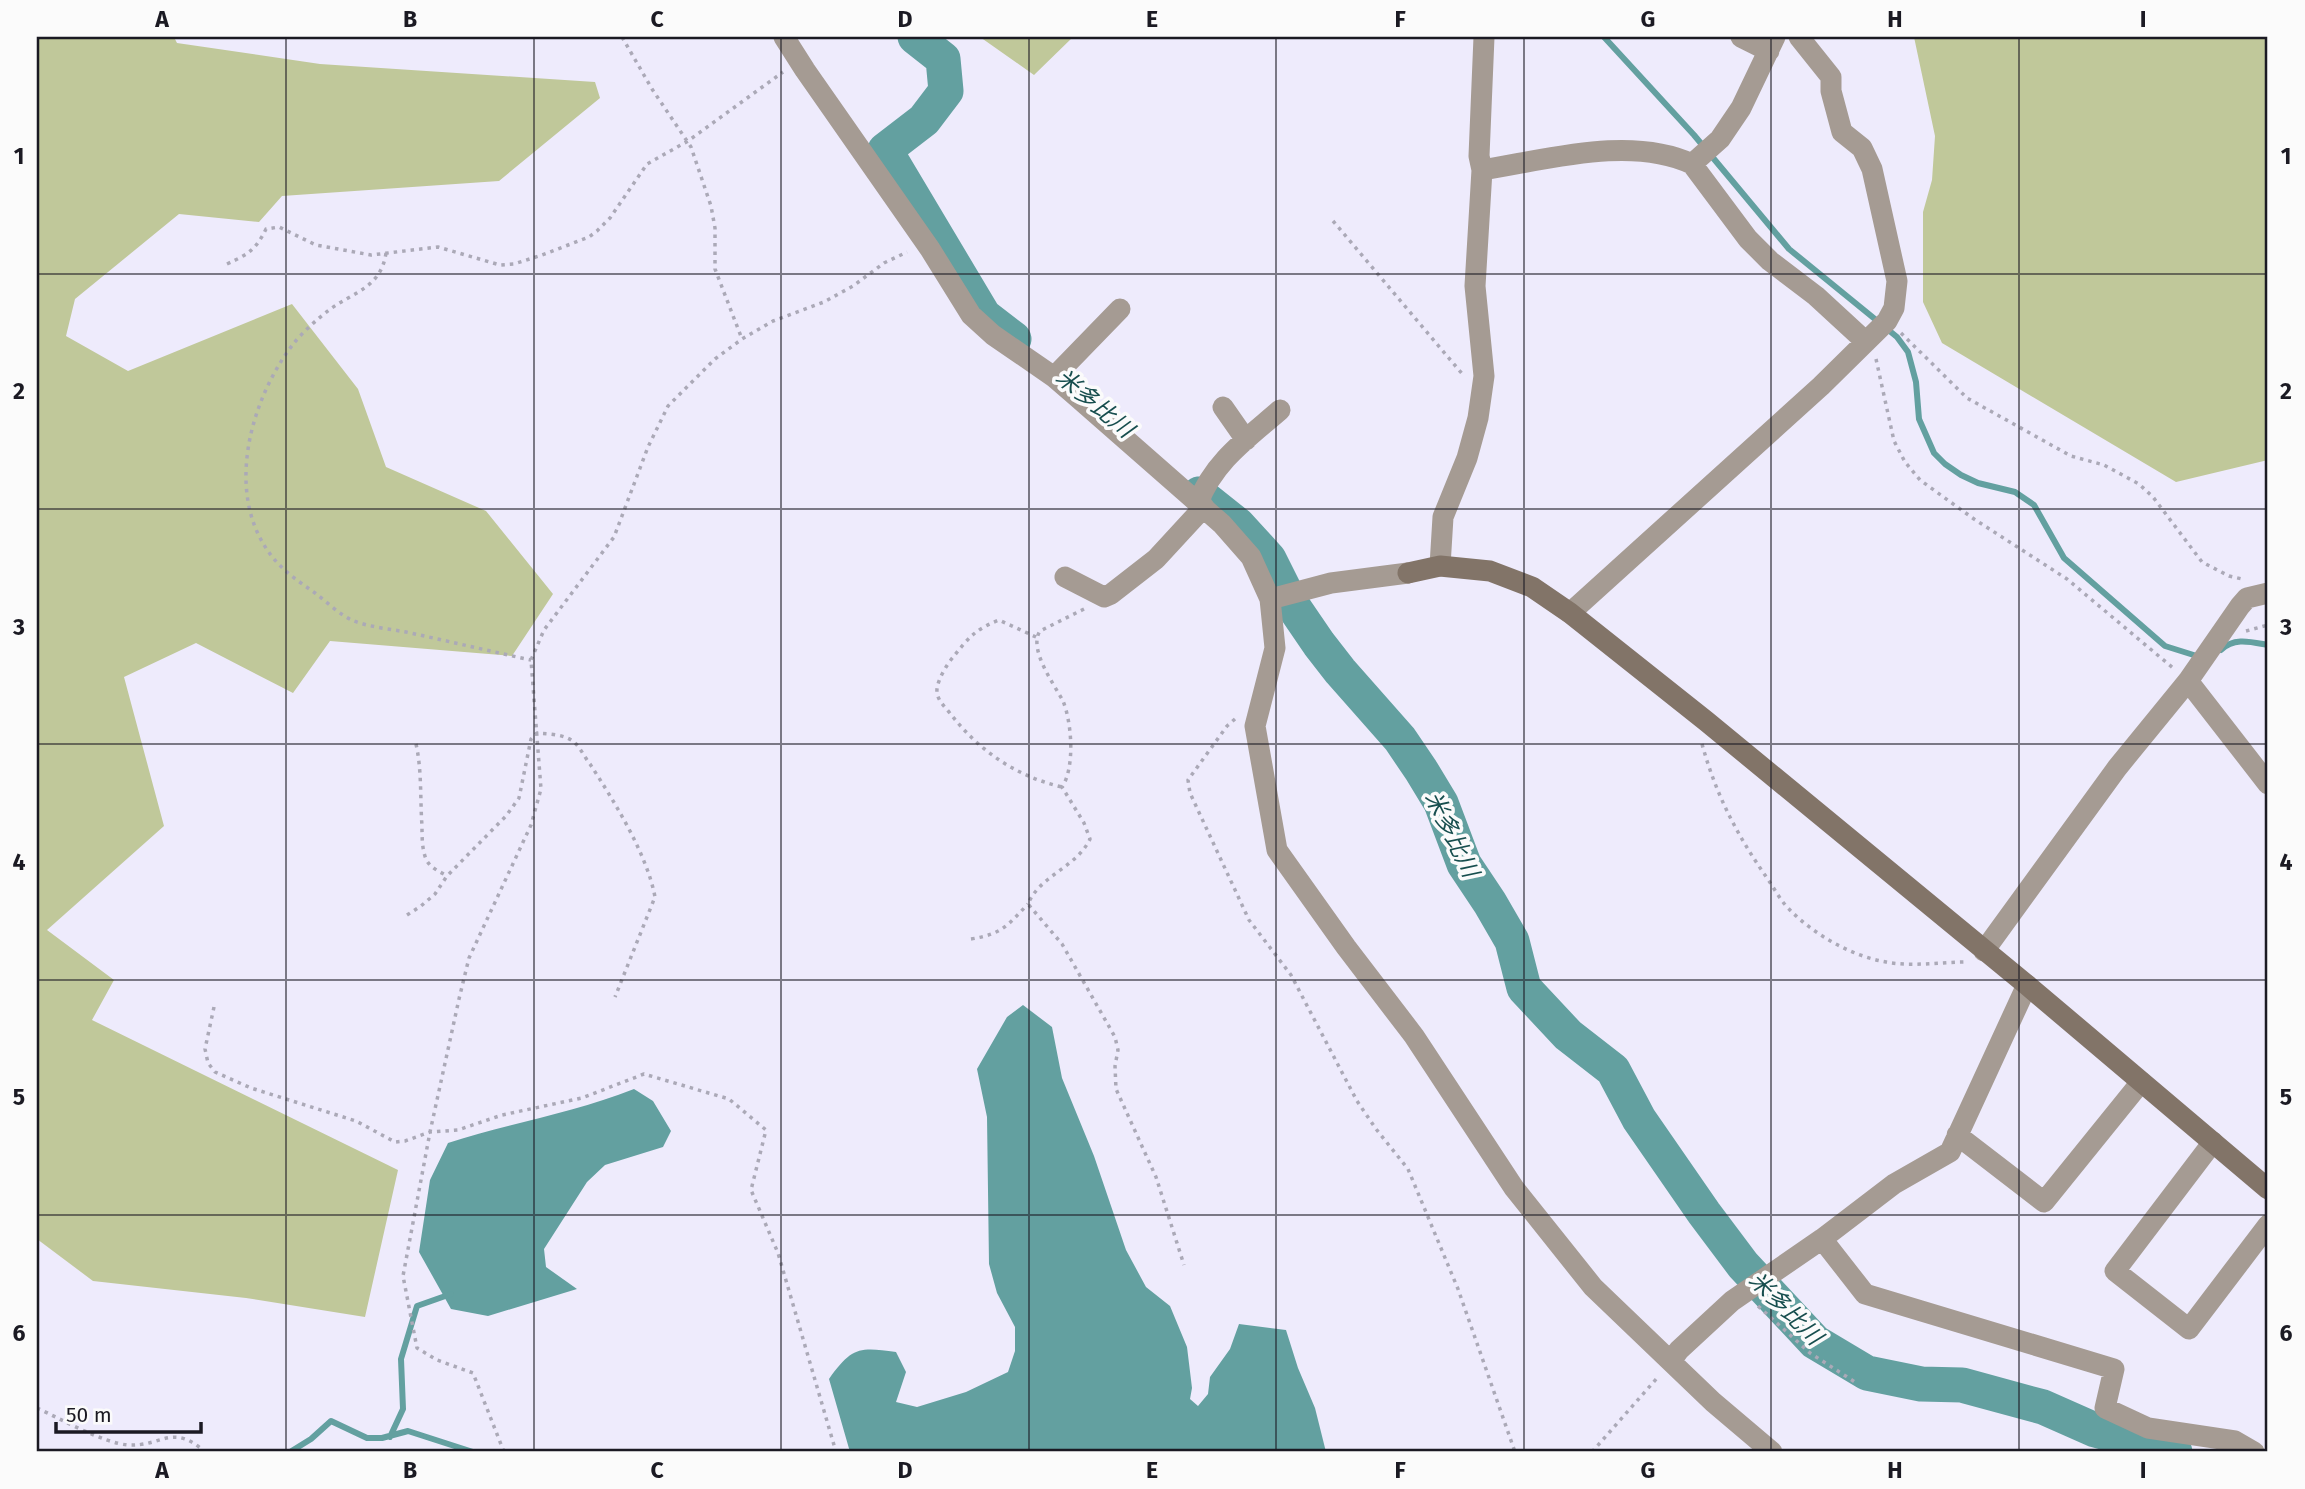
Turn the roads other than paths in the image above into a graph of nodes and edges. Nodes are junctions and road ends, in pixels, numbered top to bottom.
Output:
1 (784, 37) edge
2 (1483, 37) edge
3 (1741, 37) edge
4 (1799, 37) edge
5 (1772, 44) edge
6 (1692, 164) junction
7 (1482, 170) junction
8 (1121, 309) dead end
9 (1866, 342) junction
10 (1054, 377) junction
11 (1223, 407) dead end
12 (1280, 410) dead end
13 (1246, 440) junction
14 (1201, 505) junction
15 (1440, 566) junction
16 (1065, 577) dead end
17 (2259, 587) edge
18 (1270, 599) junction
19 (1570, 613) junction
20 (2188, 681) junction
21 (2268, 784) edge
22 (1984, 951) junction
23 (2027, 985) junction
24 (2141, 1082) junction
25 (1957, 1135) junction
26 (2213, 1142) junction
27 (2268, 1189) edge
28 (2268, 1225) edge
29 (1822, 1239) junction
30 (1671, 1362) junction
31 (1772, 1452) edge
32 (2254, 1452) edge

1 - 10 street
2 - 7 street
3 - 5 street
4 - 9 street
5 - 6 street
6 - 7 street
6 - 9 street
7 - 15 street
8 - 10 street
9 - 19 street
10 - 14 street
11 - 13 street
12 - 13 street
13 - 14 street
14 - 16 street
14 - 18 street
15 - 18 street
15 - 19 street
17 - 20 street
18 - 30 street
19 - 22 street
20 - 21 street
20 - 22 street
22 - 23 street
23 - 24 street
23 - 25 street
24 - 25 street
24 - 26 street
25 - 29 street
26 - 27 street
26 - 28 street
29 - 30 street
29 - 32 street
30 - 31 street

